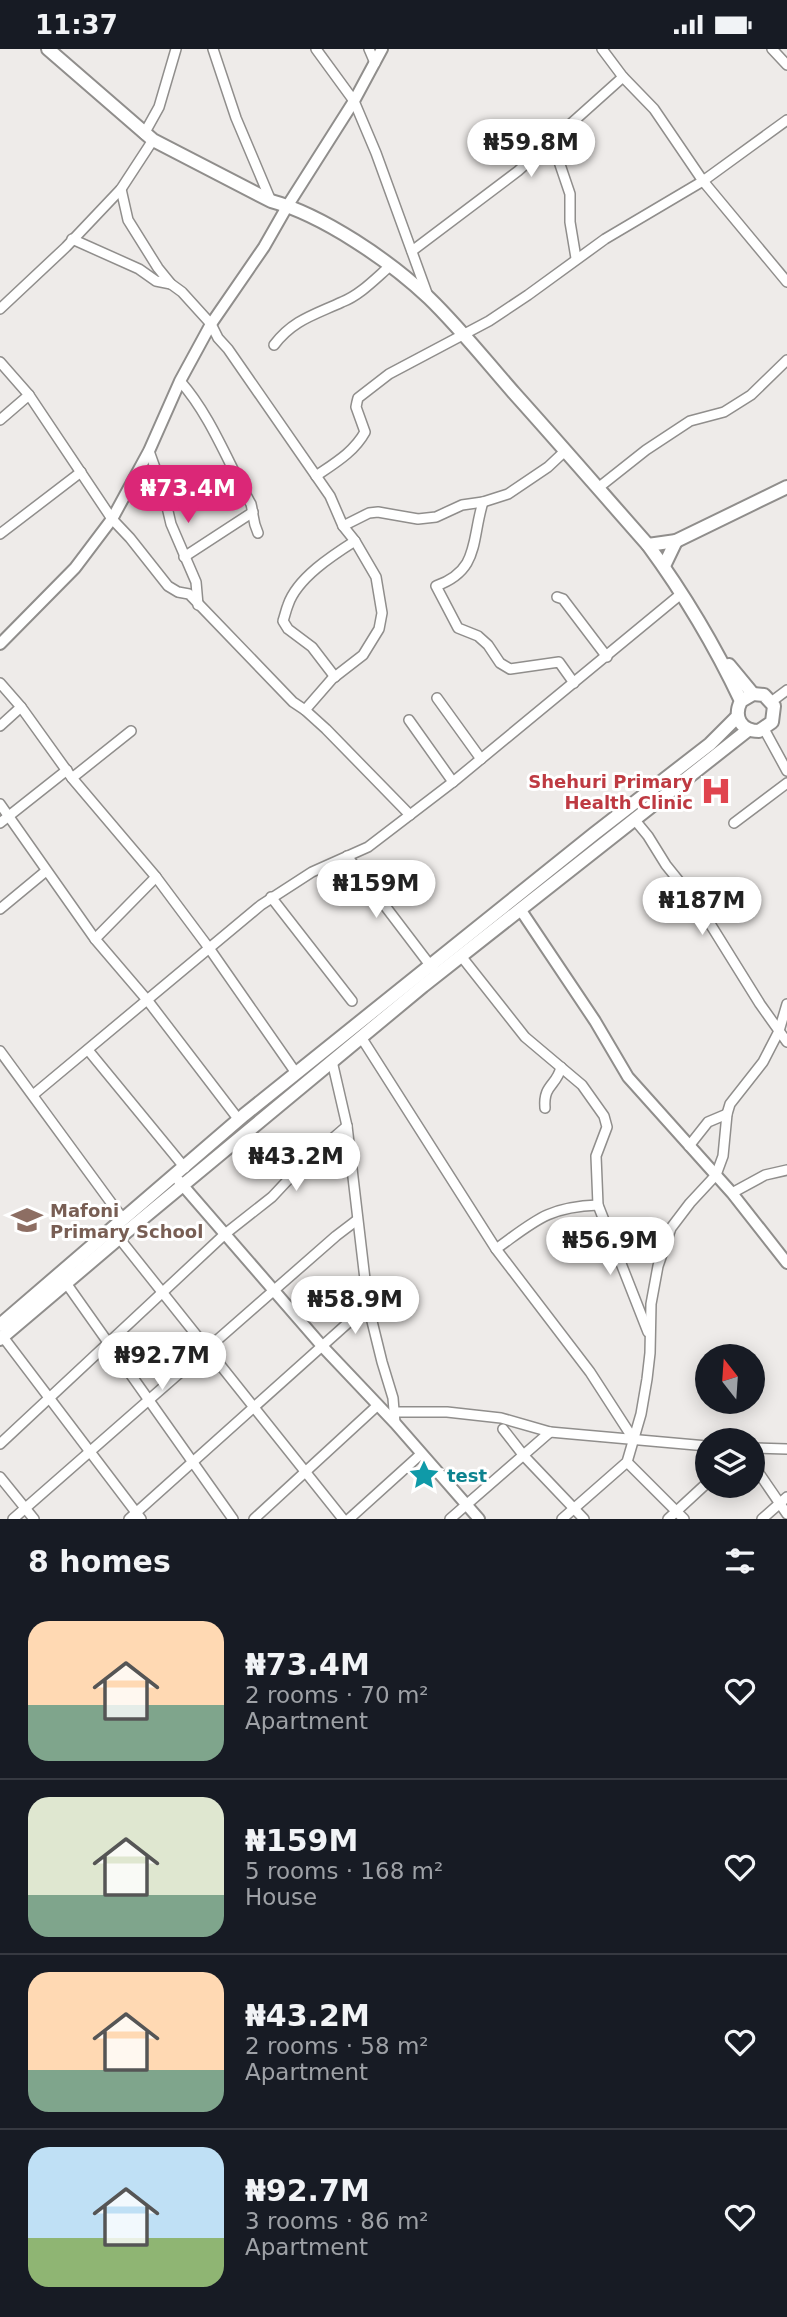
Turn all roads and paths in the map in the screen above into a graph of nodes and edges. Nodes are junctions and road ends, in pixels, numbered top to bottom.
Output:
1 (48, 49) edge
2 (176, 49) edge
3 (213, 49) edge
4 (316, 49) edge
5 (369, 49) edge
6 (382, 49) edge
7 (601, 49) edge
8 (772, 49) edge
9 (375, 63) junction
10 (787, 65) edge
11 (623, 77) junction
12 (354, 101) junction
13 (787, 120) edge
14 (149, 137) junction
15 (552, 141) junction
16 (703, 181) junction
17 (121, 189) junction
18 (271, 201) junction
19 (288, 205) junction
20 (72, 239) junction
21 (412, 251) junction
22 (576, 258) junction
23 (390, 266) junction
24 (787, 282) edge
25 (171, 284) junction
26 (428, 298) junction
27 (0, 309) edge
28 (211, 324) junction
29 (462, 334) junction
30 (274, 345) dead end
31 (787, 360) edge
32 (0, 362) edge
33 (180, 381) junction
34 (29, 395) junction
35 (0, 421) edge
36 (149, 451) junction
37 (565, 451) junction
38 (81, 472) junction
39 (316, 476) junction
40 (787, 487) edge
41 (598, 488) junction
42 (483, 502) junction
43 (253, 512) junction
44 (112, 519) junction
45 (343, 526) junction
46 (258, 533) dead end
47 (0, 534) edge
48 (355, 541) junction
49 (676, 541) junction
50 (648, 545) junction
51 (184, 557) junction
52 (664, 566) junction
53 (681, 594) junction
54 (557, 597) dead end
55 (198, 605) junction
56 (0, 644) edge
57 (717, 651) junction
58 (607, 657) junction
59 (335, 677) junction
60 (0, 683) edge
61 (575, 683) junction
62 (787, 690) edge
63 (753, 694) junction
64 (437, 698) dead end
65 (741, 701) junction
66 (771, 702) junction
67 (21, 707) junction
68 (305, 710) junction
69 (737, 717) junction
70 (409, 720) dead end
71 (0, 726) edge
72 (765, 729) junction
73 (748, 730) junction
74 (131, 731) dead end
75 (481, 759) junction
76 (787, 771) edge
77 (70, 774) junction
78 (453, 782) junction
79 (787, 783) edge
80 (0, 804) edge
81 (9, 815) junction
82 (410, 815) junction
83 (634, 818) junction
84 (0, 823) edge
85 (734, 823) dead end
86 (347, 856) junction
87 (46, 871) junction
88 (156, 877) junction
89 (271, 897) junction
90 (0, 909) edge
91 (520, 909) junction
92 (95, 939) junction
93 (209, 948) junction
94 (461, 956) junction
95 (434, 970) junction
96 (148, 1000) junction
97 (352, 1001) dead end
98 (787, 1004) edge
99 (779, 1031) junction
100 (361, 1037) junction
101 (787, 1042) edge
102 (88, 1050) junction
103 (0, 1051) edge
104 (332, 1061) junction
105 (561, 1067) junction
106 (296, 1073) junction
107 (33, 1095) junction
108 (545, 1108) dead end
109 (727, 1114) junction
110 (239, 1120) junction
111 (347, 1126) junction
112 (689, 1146) junction
113 (787, 1170) edge
114 (716, 1175) junction
115 (181, 1177) junction
116 (732, 1193) junction
117 (598, 1205) junction
118 (123, 1219) junction
119 (357, 1220) junction
120 (225, 1234) junction
121 (119, 1238) junction
122 (496, 1249) junction
123 (787, 1263) edge
124 (66, 1283) junction
125 (274, 1291) junction
126 (162, 1293) junction
127 (368, 1305) junction
128 (1, 1334) edge
129 (650, 1337) junction
130 (108, 1343) junction
131 (322, 1346) junction
132 (207, 1349) junction
133 (49, 1398) junction
134 (149, 1400) junction
135 (378, 1405) junction
136 (254, 1408) junction
137 (395, 1417) junction
138 (503, 1429) dead end
139 (550, 1432) junction
140 (634, 1440) junction
141 (0, 1444) edge
142 (695, 1445) edge
143 (765, 1448) edge
144 (787, 1449) edge
145 (90, 1452) junction
146 (421, 1454) junction
147 (524, 1456) junction
148 (193, 1462) junction
149 (627, 1462) junction
150 (304, 1472) junction
151 (0, 1477) edge
152 (765, 1483) edge
153 (695, 1494) edge
154 (787, 1497) edge
155 (466, 1504) junction
156 (779, 1504) junction
157 (25, 1508) junction
158 (574, 1508) junction
159 (677, 1511) junction
160 (787, 1514) edge
161 (135, 1517) edge
162 (13, 1519) edge
163 (34, 1519) edge
164 (233, 1519) edge
165 (254, 1519) edge
166 (343, 1519) edge
167 (349, 1519) edge
168 (450, 1519) edge
169 (479, 1519) edge
170 (562, 1519) edge
171 (583, 1519) edge
172 (668, 1519) edge
173 (684, 1519) edge
174 (762, 1519) edge

1 - 14 main road
2 - 14 street
3 - 18 street
4 - 12 street
5 - 9 street
6 - 9 street
7 - 11 street
8 - 10 street
9 - 12 street
11 - 15 street
11 - 16 street
12 - 19 street
12 - 21 street
13 - 16 street
14 - 17 street
14 - 18 main road
15 - 21 street
15 - 22 street
16 - 22 street
16 - 24 street
17 - 20 street
17 - 25 street
18 - 19 main road
19 - 23 main road
19 - 28 street
20 - 25 street
20 - 27 street
21 - 26 street
22 - 29 street
23 - 26 main road
23 - 30 street
25 - 28 street
26 - 29 main road
28 - 33 street
28 - 39 street
29 - 37 main road
29 - 39 street
31 - 41 street
32 - 34 street
33 - 36 street
33 - 43 street
34 - 35 street
34 - 38 street
36 - 44 street
36 - 51 street
37 - 41 main road
37 - 42 street
38 - 44 street
38 - 47 street
39 - 45 street
40 - 49 main road
41 - 50 main road
42 - 45 street
42 - 61 street
43 - 46 street
43 - 51 street
44 - 55 street
44 - 56 street
45 - 48 street
48 - 59 street
48 - 59 street
49 - 50 main road
49 - 52 main road
50 - 52 main road
51 - 55 street
52 - 53 main road
53 - 57 main road
53 - 58 street
54 - 58 street
55 - 68 street
57 - 63 main road
57 - 65 main road
58 - 61 street
59 - 68 street
60 - 67 street
61 - 75 street
62 - 66 street
63 - 65 main road
63 - 66 main road
64 - 75 street
65 - 69 main road
66 - 72 main road
67 - 71 street
67 - 77 street
68 - 82 street
69 - 73 main road
69 - 95 main road
70 - 78 street
72 - 73 main road
72 - 76 street
73 - 83 main road
74 - 77 street
75 - 78 street
77 - 81 street
77 - 88 street
78 - 82 street
79 - 85 street
80 - 81 street
81 - 84 street
81 - 87 street
82 - 86 street
83 - 91 main road
83 - 99 street
86 - 89 street
86 - 95 street
87 - 90 street
87 - 92 street
88 - 92 street
88 - 93 street
89 - 93 street
89 - 97 street
91 - 94 main road
91 - 112 street
92 - 96 street
93 - 96 street
93 - 106 street
94 - 95 main road
94 - 105 street
95 - 100 main road
95 - 106 main road
96 - 102 street
96 - 110 street
98 - 99 street
99 - 101 street
99 - 109 street
100 - 104 main road
100 - 122 street
102 - 107 street
102 - 115 street
103 - 107 street
104 - 111 street
104 - 115 main road
105 - 108 street
105 - 117 street
106 - 110 main road
107 - 118 street
109 - 112 street
109 - 114 street
110 - 115 main road
111 - 119 street
111 - 120 street
112 - 114 street
113 - 116 street
114 - 116 street
114 - 129 street
115 - 118 main road
115 - 120 street
115 - 121 main road
116 - 123 street
117 - 122 street
117 - 129 street
118 - 128 main road
119 - 125 street
119 - 127 street
120 - 125 street
120 - 126 street
121 - 124 main road
121 - 126 street
122 - 140 street
124 - 128 main road
124 - 130 street
125 - 131 street
125 - 132 street
126 - 130 street
126 - 132 street
127 - 131 street
127 - 137 street
128 - 133 street
129 - 140 street
130 - 133 street
130 - 134 street
131 - 135 street
131 - 136 street
132 - 134 street
132 - 136 street
133 - 141 street
133 - 145 street
134 - 145 street
134 - 148 street
135 - 137 street
135 - 150 street
136 - 148 street
136 - 150 street
137 - 139 street
137 - 146 street
138 - 147 street
139 - 140 street
139 - 147 street
140 - 142 street
140 - 149 street
143 - 144 street
145 - 157 street
145 - 161 street
146 - 155 street
146 - 167 street
147 - 155 street
147 - 158 street
148 - 161 street
148 - 164 street
149 - 158 street
149 - 159 street
150 - 165 street
150 - 166 street
151 - 157 street
152 - 156 street
153 - 159 street
154 - 156 street
155 - 168 street
155 - 169 street
156 - 160 street
156 - 174 street
157 - 162 street
157 - 163 street
158 - 170 street
158 - 171 street
159 - 172 street
159 - 173 street

